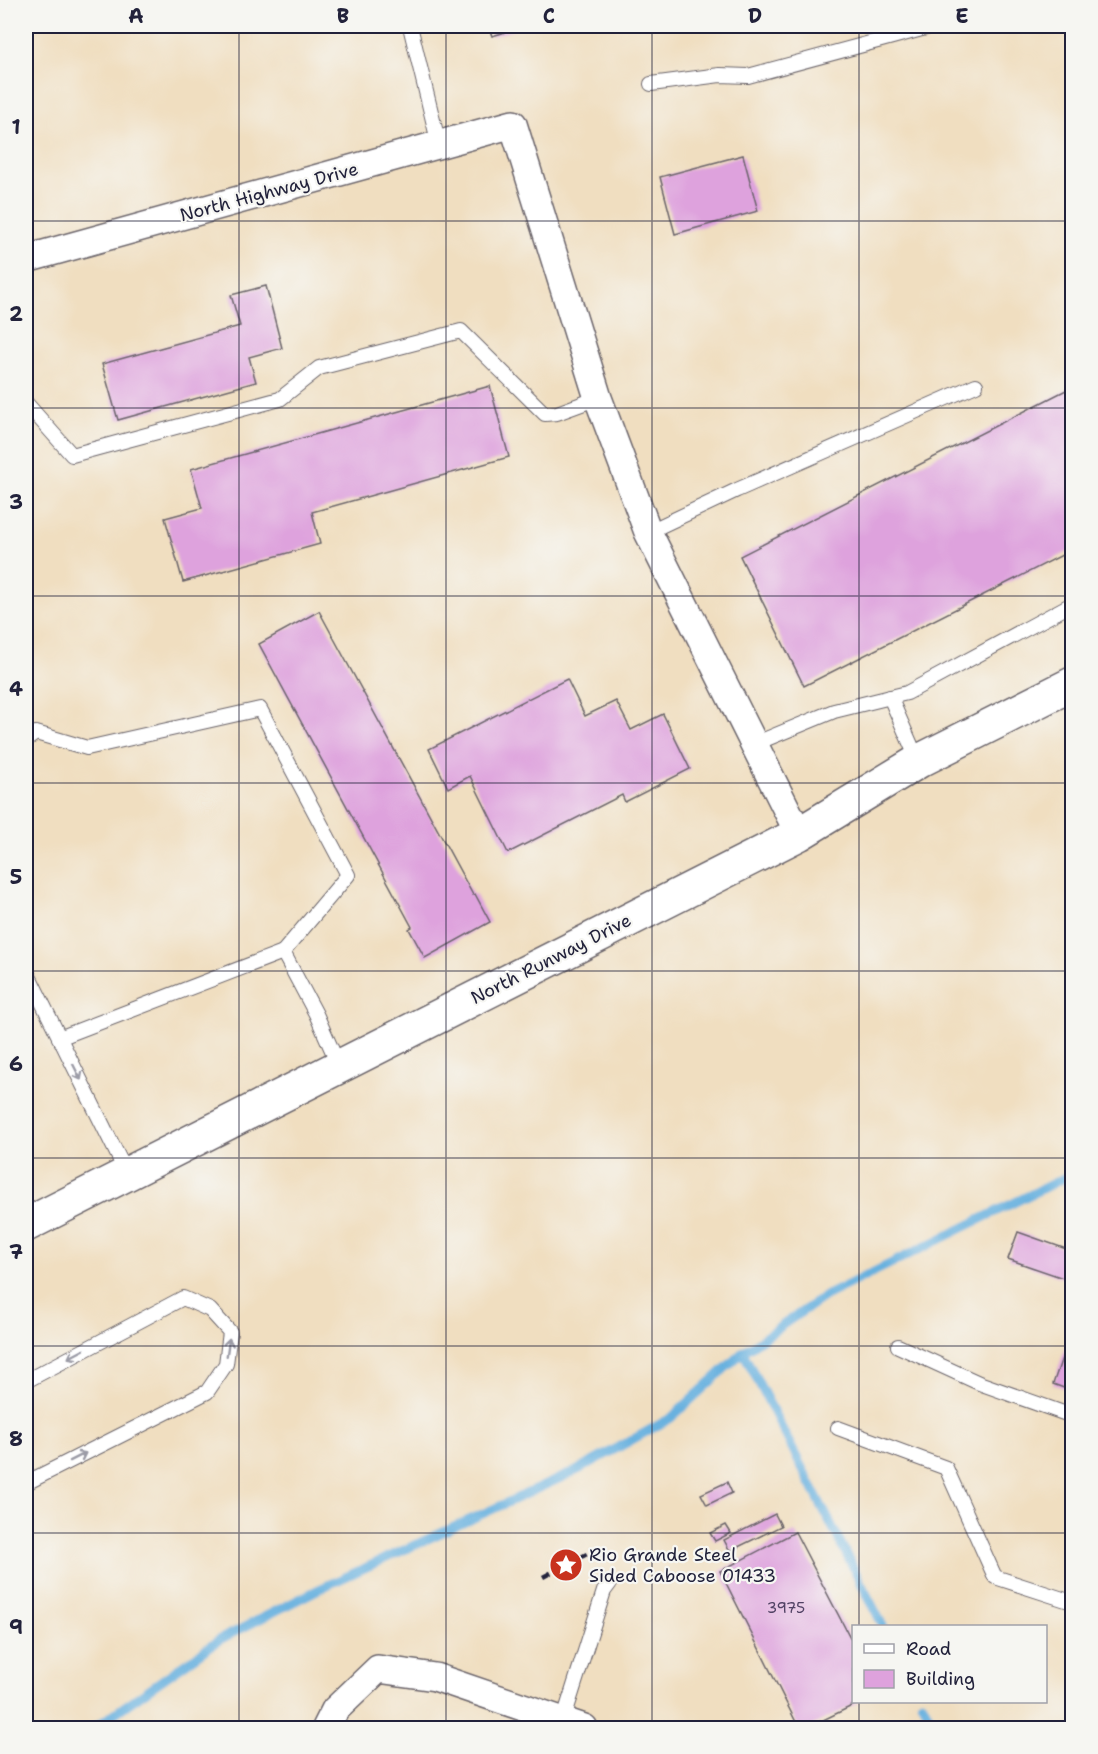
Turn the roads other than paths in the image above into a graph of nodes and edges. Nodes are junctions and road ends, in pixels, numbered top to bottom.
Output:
1 (410, 26) edge
2 (933, 26) edge
3 (651, 84) dead end
4 (439, 145) junction
5 (26, 259) edge
6 (975, 385) dead end
7 (598, 398) junction
8 (26, 403) edge
9 (648, 532) junction
10 (1072, 604) edge
11 (1072, 684) edge
12 (890, 697) junction
13 (26, 740) edge
14 (754, 744) junction
15 (919, 761) junction
16 (799, 834) junction
17 (283, 952) junction
18 (26, 970) edge
19 (59, 1038) junction
20 (339, 1066) junction
21 (127, 1174) junction
22 (26, 1225) edge
23 (898, 1346) dead end
24 (26, 1381) edge
25 (1072, 1416) edge
26 (838, 1428) dead end
27 (26, 1483) edge
28 (610, 1583) dead end
29 (1072, 1602) edge
30 (574, 1725) edge
31 (326, 1728) edge

1 - 4 lane
2 - 3 lane
4 - 5 street, North Highway Drive
4 - 7 street, North Highway Drive
6 - 9 lane
7 - 8 lane
7 - 9 street
9 - 14 street
10 - 12 lane
11 - 15 street, North Runway Drive
12 - 14 lane
12 - 15 lane
13 - 17 lane
14 - 16 street
15 - 16 street, North Runway Drive
16 - 20 street, North Runway Drive
17 - 19 lane
17 - 20 lane
18 - 19 lane
19 -> 21 lane
20 - 21 street, North Runway Drive
21 - 22 street, North Runway Drive
23 - 25 lane
27 -> 24 lane
26 - 29 lane
28 - 30 lane
30 - 31 street

